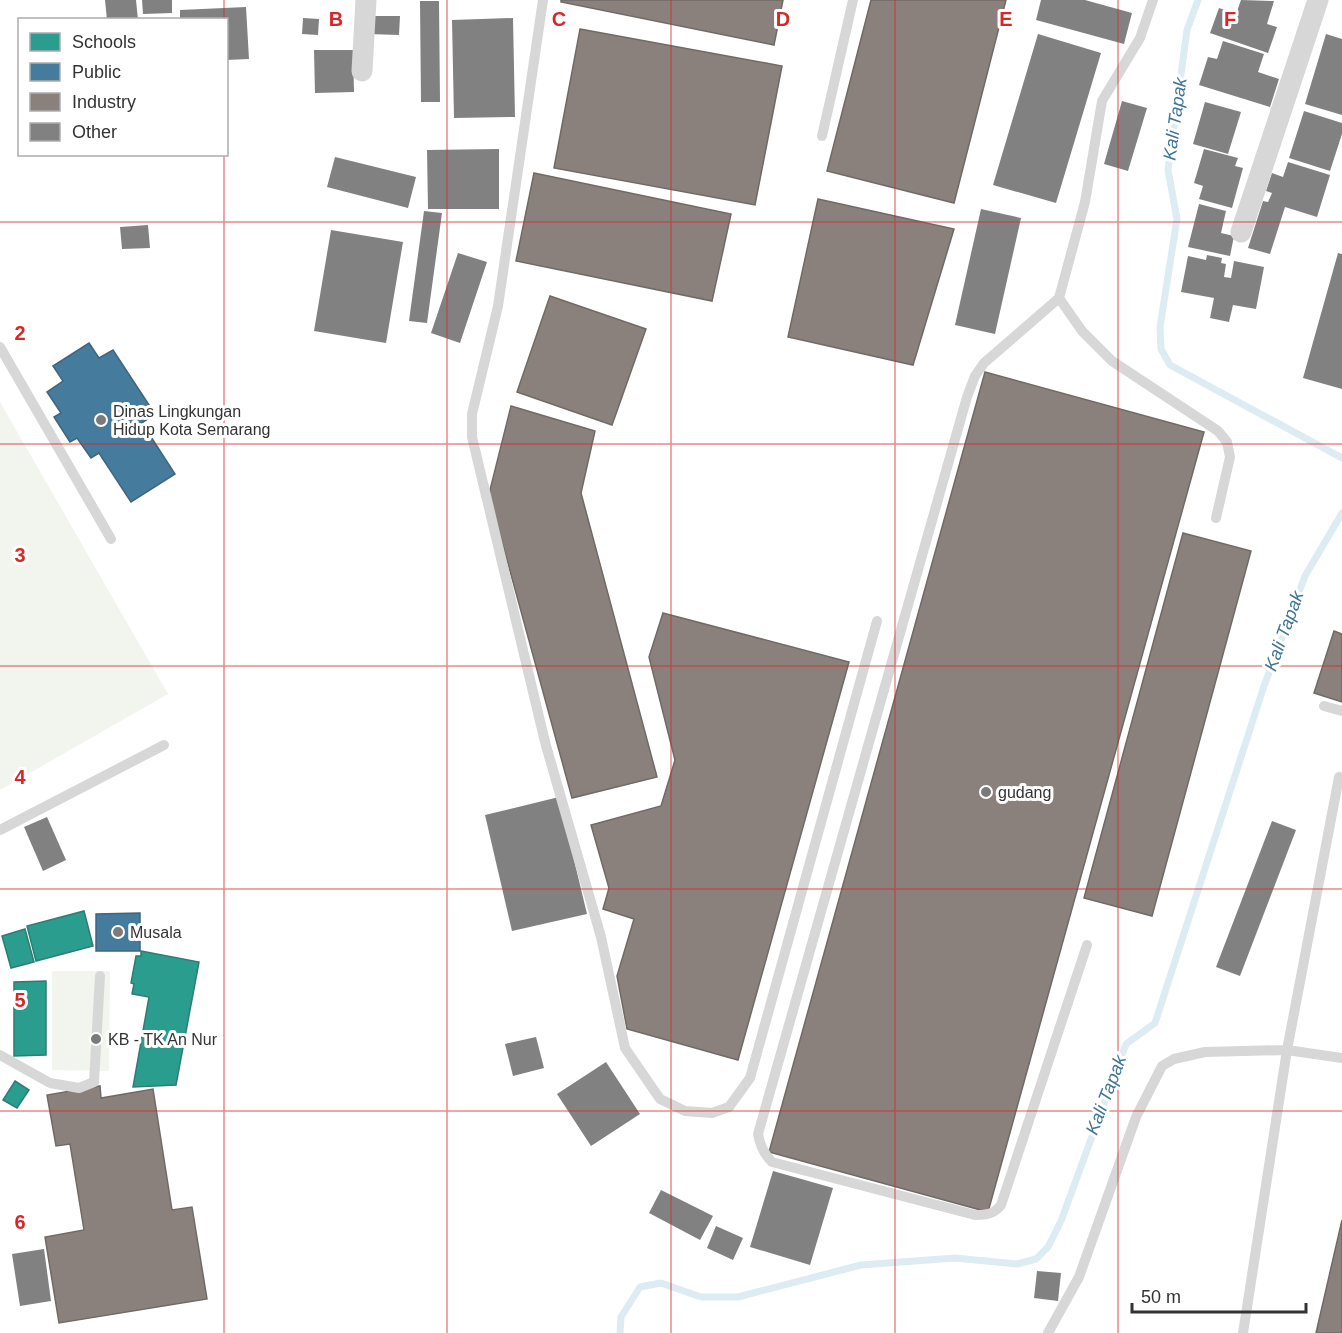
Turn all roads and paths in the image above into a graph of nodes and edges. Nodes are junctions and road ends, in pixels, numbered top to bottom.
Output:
1 (366, 0) edge
2 (543, 0) edge
3 (854, 0) edge
4 (1153, 0) edge
5 (1318, 0) edge
6 (362, 71) dead end
7 (822, 135) dead end
8 (1241, 232) dead end
9 (1059, 298) junction
10 (0, 347) edge
11 (4, 363) edge
12 (1216, 518) dead end
13 (111, 539) dead end
14 (877, 621) dead end
15 (1324, 706) dead end
16 (1342, 711) edge
17 (164, 745) dead end
18 (1342, 778) edge
19 (0, 830) edge
20 (1087, 945) dead end
21 (100, 976) dead end
22 (1287, 1050) junction
23 (0, 1055) edge
24 (1342, 1058) edge
25 (1048, 1333) edge
26 (1243, 1333) edge

1 - 6 street
2 - 14 lane
3 - 7 lane
4 - 9 lane
5 - 8 street
9 - 12 lane
9 - 20 lane
10 - 11 lane
11 - 13 lane
15 - 16 lane
17 - 19 lane
18 - 22 lane
21 - 23 lane
22 - 24 lane
22 - 25 lane
22 - 26 lane

